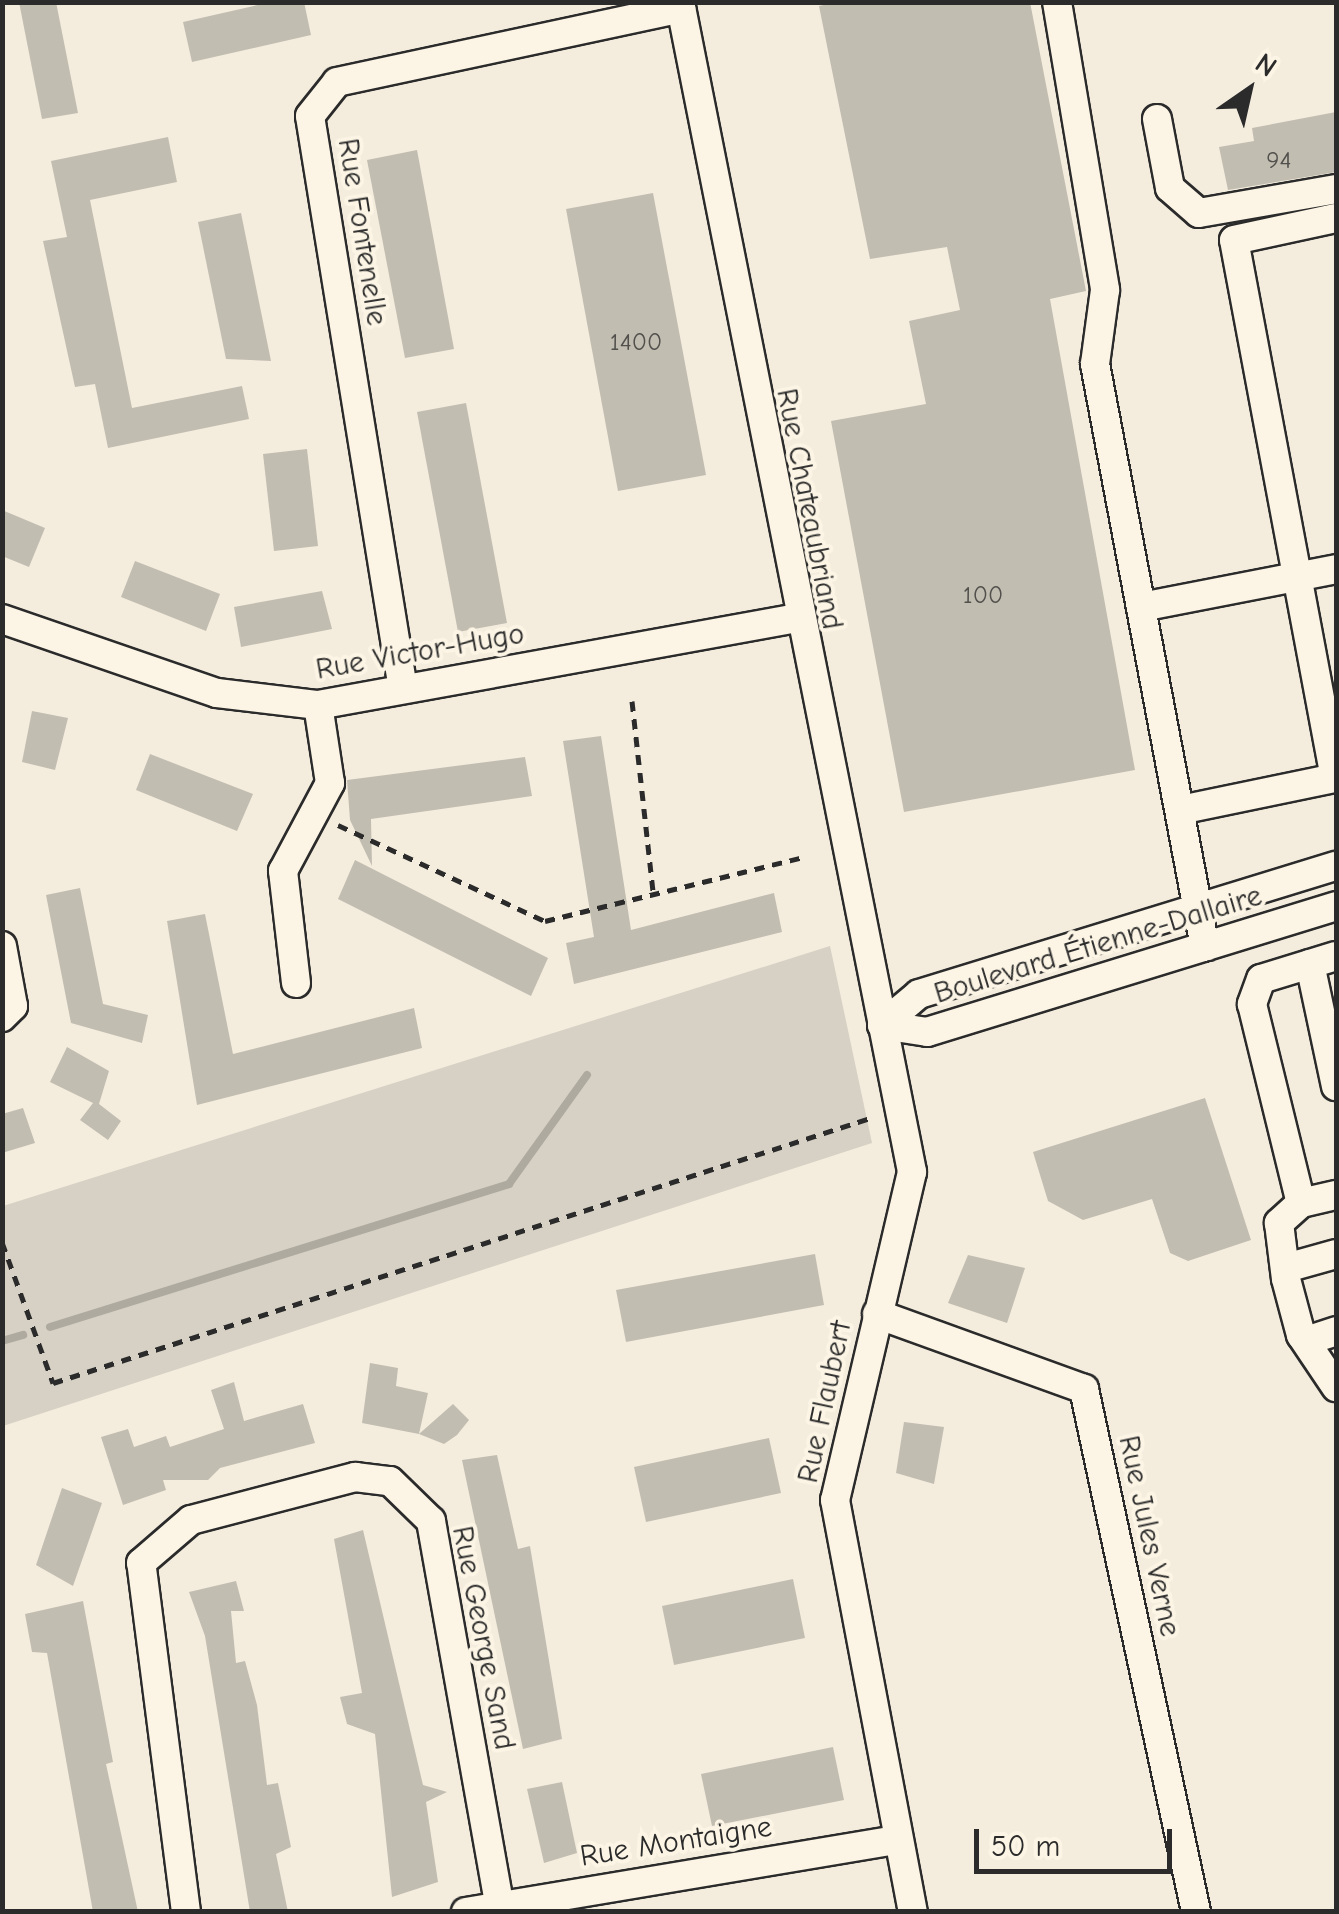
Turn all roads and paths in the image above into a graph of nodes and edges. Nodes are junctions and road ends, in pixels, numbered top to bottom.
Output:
1 (1057, 2) edge
2 (680, 5) edge
3 (1157, 118) dead end
4 (1336, 189) edge
5 (1336, 218) edge
6 (1336, 570) edge
7 (1297, 577) junction
8 (1141, 607) junction
9 (796, 618) junction
10 (4, 626) edge
11 (403, 689) junction
12 (632, 701) dead end
13 (318, 705) junction
14 (1180, 810) junction
15 (311, 818) junction
16 (803, 857) dead end
17 (1336, 866) edge
18 (653, 892) junction
19 (1336, 906) edge
20 (1198, 908) junction
21 (2, 946) edge
22 (1205, 946) junction
23 (1323, 960) edge
24 (296, 984) dead end
25 (2, 1017) edge
26 (882, 1025) junction
27 (1336, 1086) edge
28 (899, 1108) junction
29 (1336, 1195) edge
30 (1301, 1203) junction
31 (2, 1242) edge
32 (1336, 1254) edge
33 (1286, 1268) junction
34 (877, 1314) junction
35 (1336, 1331) edge
36 (1306, 1341) junction
37 (1336, 1387) edge
38 (897, 1840) junction
39 (499, 1903) junction
40 (186, 1912) edge
41 (466, 1912) edge
42 (912, 1912) edge
43 (1196, 1912) edge

1 - 8 street
2 - 9 street, Rue Chateaubriand
2 - 11 street, Rue Fontenelle
3 - 4 street
5 - 7 street
6 - 7 street
7 - 8 street
7 - 14 street
8 - 14 street
9 - 11 street, Rue Victor-Hugo
9 - 26 street, Rue Chateaubriand
10 - 13 street, Rue Victor-Hugo
11 - 13 street, Rue Victor-Hugo
12 - 18 path
13 - 15 street
14 - 20 street
15 - 18 path
15 - 24 street
16 - 18 path
17 - 20 street, Boulevard Étienne-Dallaire
19 - 22 street, Boulevard Étienne-Dallaire
20 - 22 street
20 - 26 street, Boulevard Étienne-Dallaire
21 - 25 street
22 - 26 street, Boulevard Étienne-Dallaire
23 - 27 street
23 - 30 street
26 - 28 street, Rue Flaubert
28 - 31 path
28 - 34 street, Rue Flaubert
29 - 30 street
30 - 33 street
32 - 33 street
33 - 36 street
34 - 38 street, Rue Flaubert
34 - 43 street, Rue Jules Verne
35 - 36 street
36 - 37 street
38 - 39 street, Rue Montaigne
38 - 42 street, Rue Flaubert
39 - 40 street, Rue George Sand
39 - 41 street, Rue Montaigne

